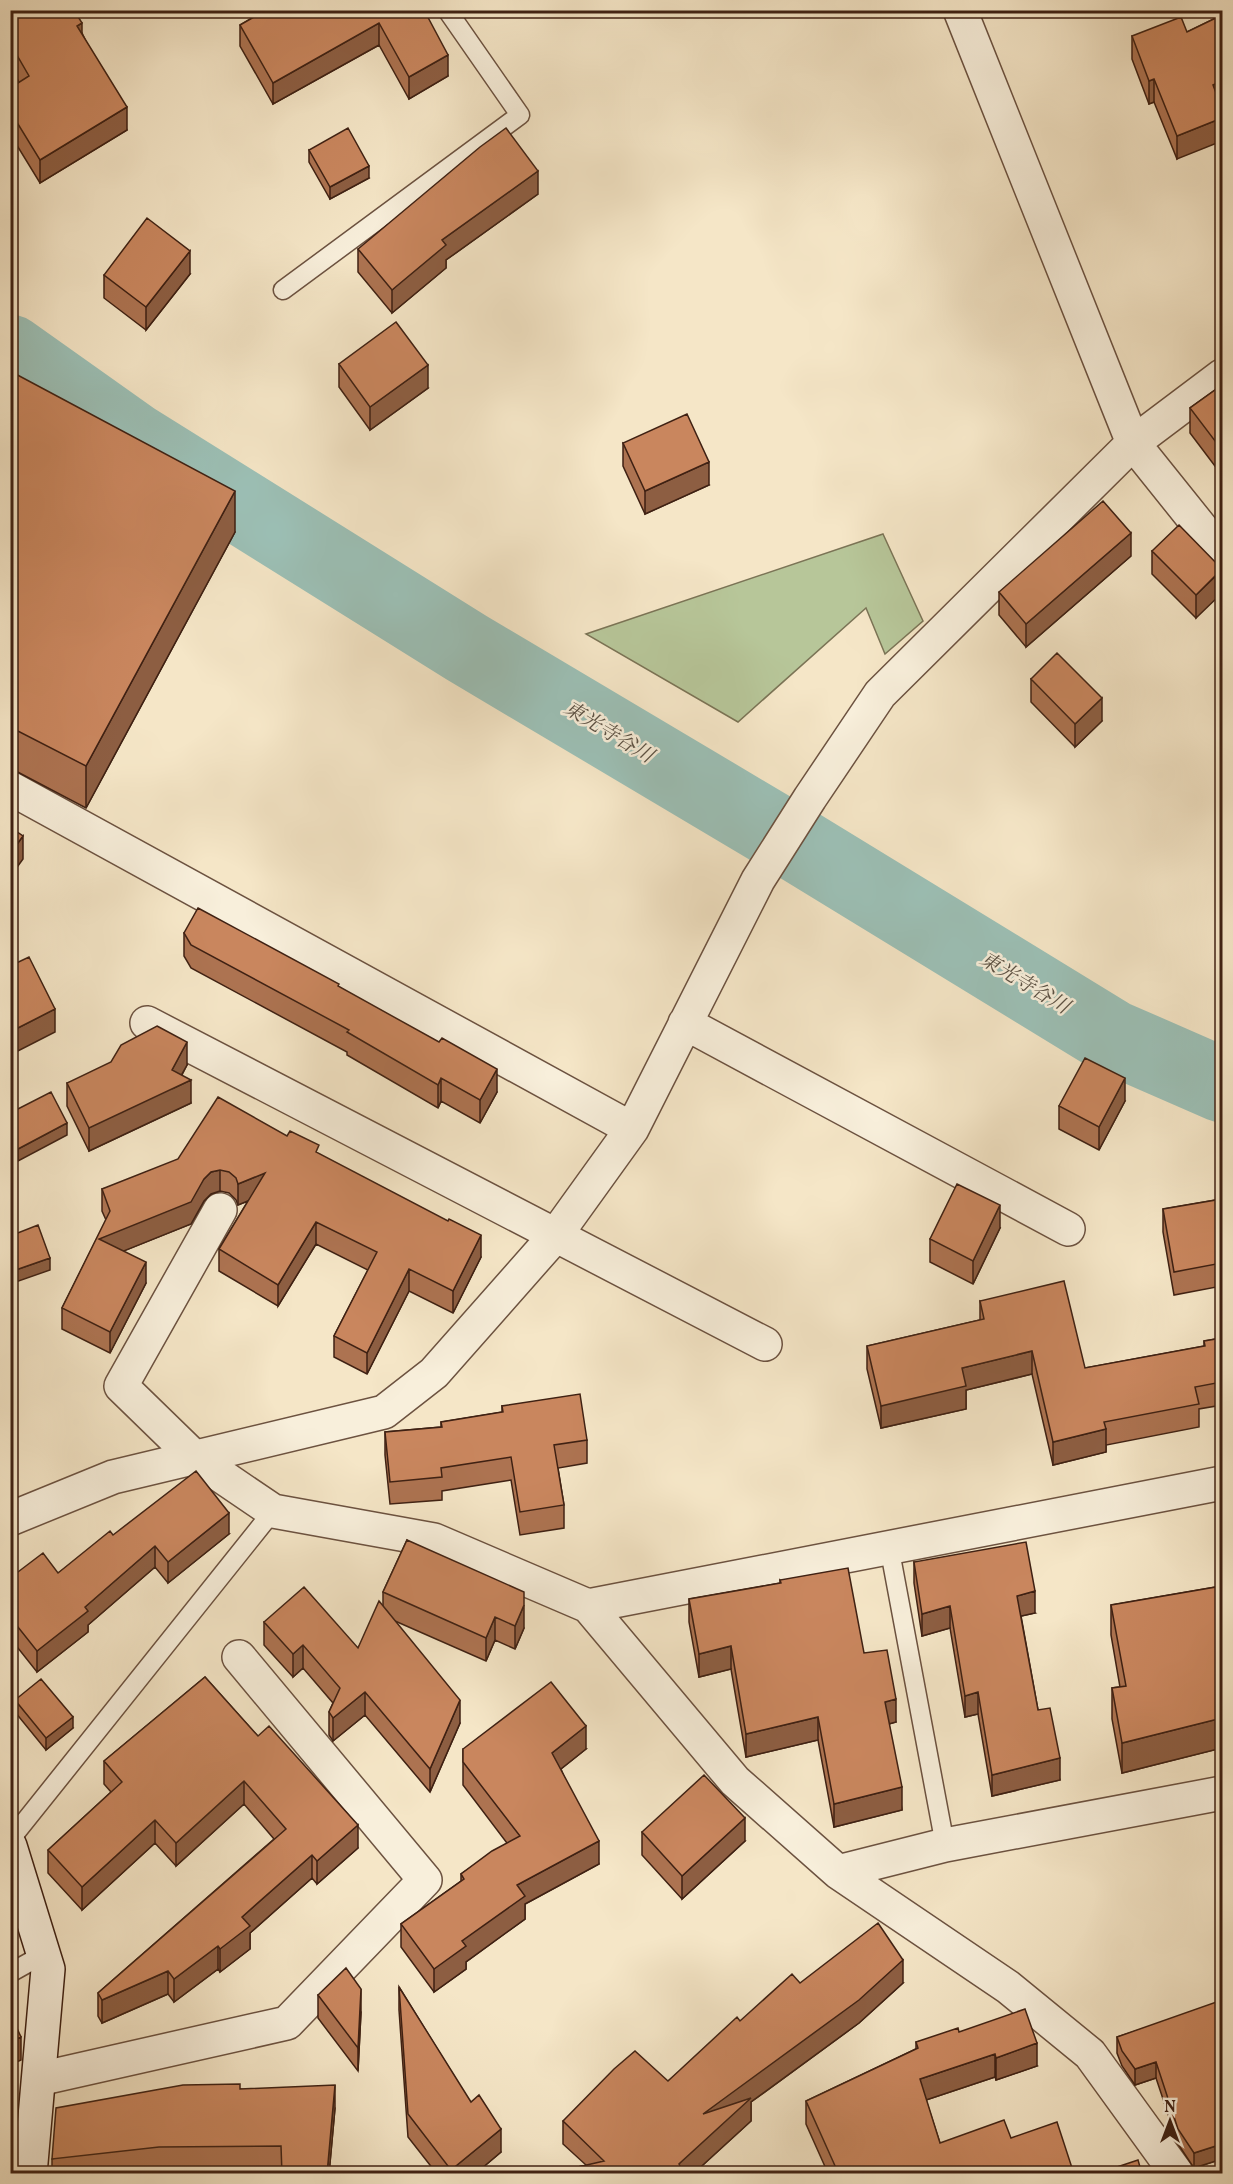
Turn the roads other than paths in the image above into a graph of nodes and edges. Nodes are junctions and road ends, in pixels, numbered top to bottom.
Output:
1 (447, 10) edge
2 (960, 10) edge
3 (283, 290) dead end
4 (1222, 376) edge
5 (1133, 442) junction
6 (1222, 555) edge
7 (10, 788) edge
8 (147, 1023) dead end
9 (685, 1023) junction
10 (632, 1129) junction
11 (220, 1210) dead end
12 (1068, 1229) dead end
13 (555, 1236) junction
14 (765, 1344) dead end
15 (195, 1458) junction
16 (1222, 1483) edge
17 (273, 1511) junction
18 (10, 1519) edge
19 (890, 1546) junction
20 (588, 1606) junction
21 (239, 1657) dead end
22 (1222, 1793) edge
23 (10, 1840) edge
24 (945, 1845) junction
25 (10, 1846) edge
26 (838, 1872) junction
27 (44, 1954) junction
28 (10, 1973) edge
29 (39, 2079) junction
30 (30, 2174) edge
31 (1177, 2174) edge

1 - 3 lane
2 - 5 street
4 - 5 street
5 - 6 street
5 - 9 street
7 - 10 street
8 - 13 street
9 - 10 street
9 - 12 street
10 - 13 street
11 - 15 street
13 - 14 street
13 - 15 street
15 - 17 street
15 - 18 street
16 - 19 street
17 - 20 street
17 - 23 lane
19 - 20 street
19 - 24 lane
20 - 26 street
21 - 29 street
22 - 24 street
24 - 26 street
25 - 27 street
26 - 31 street
27 - 28 lane
27 - 29 street
29 - 30 street

